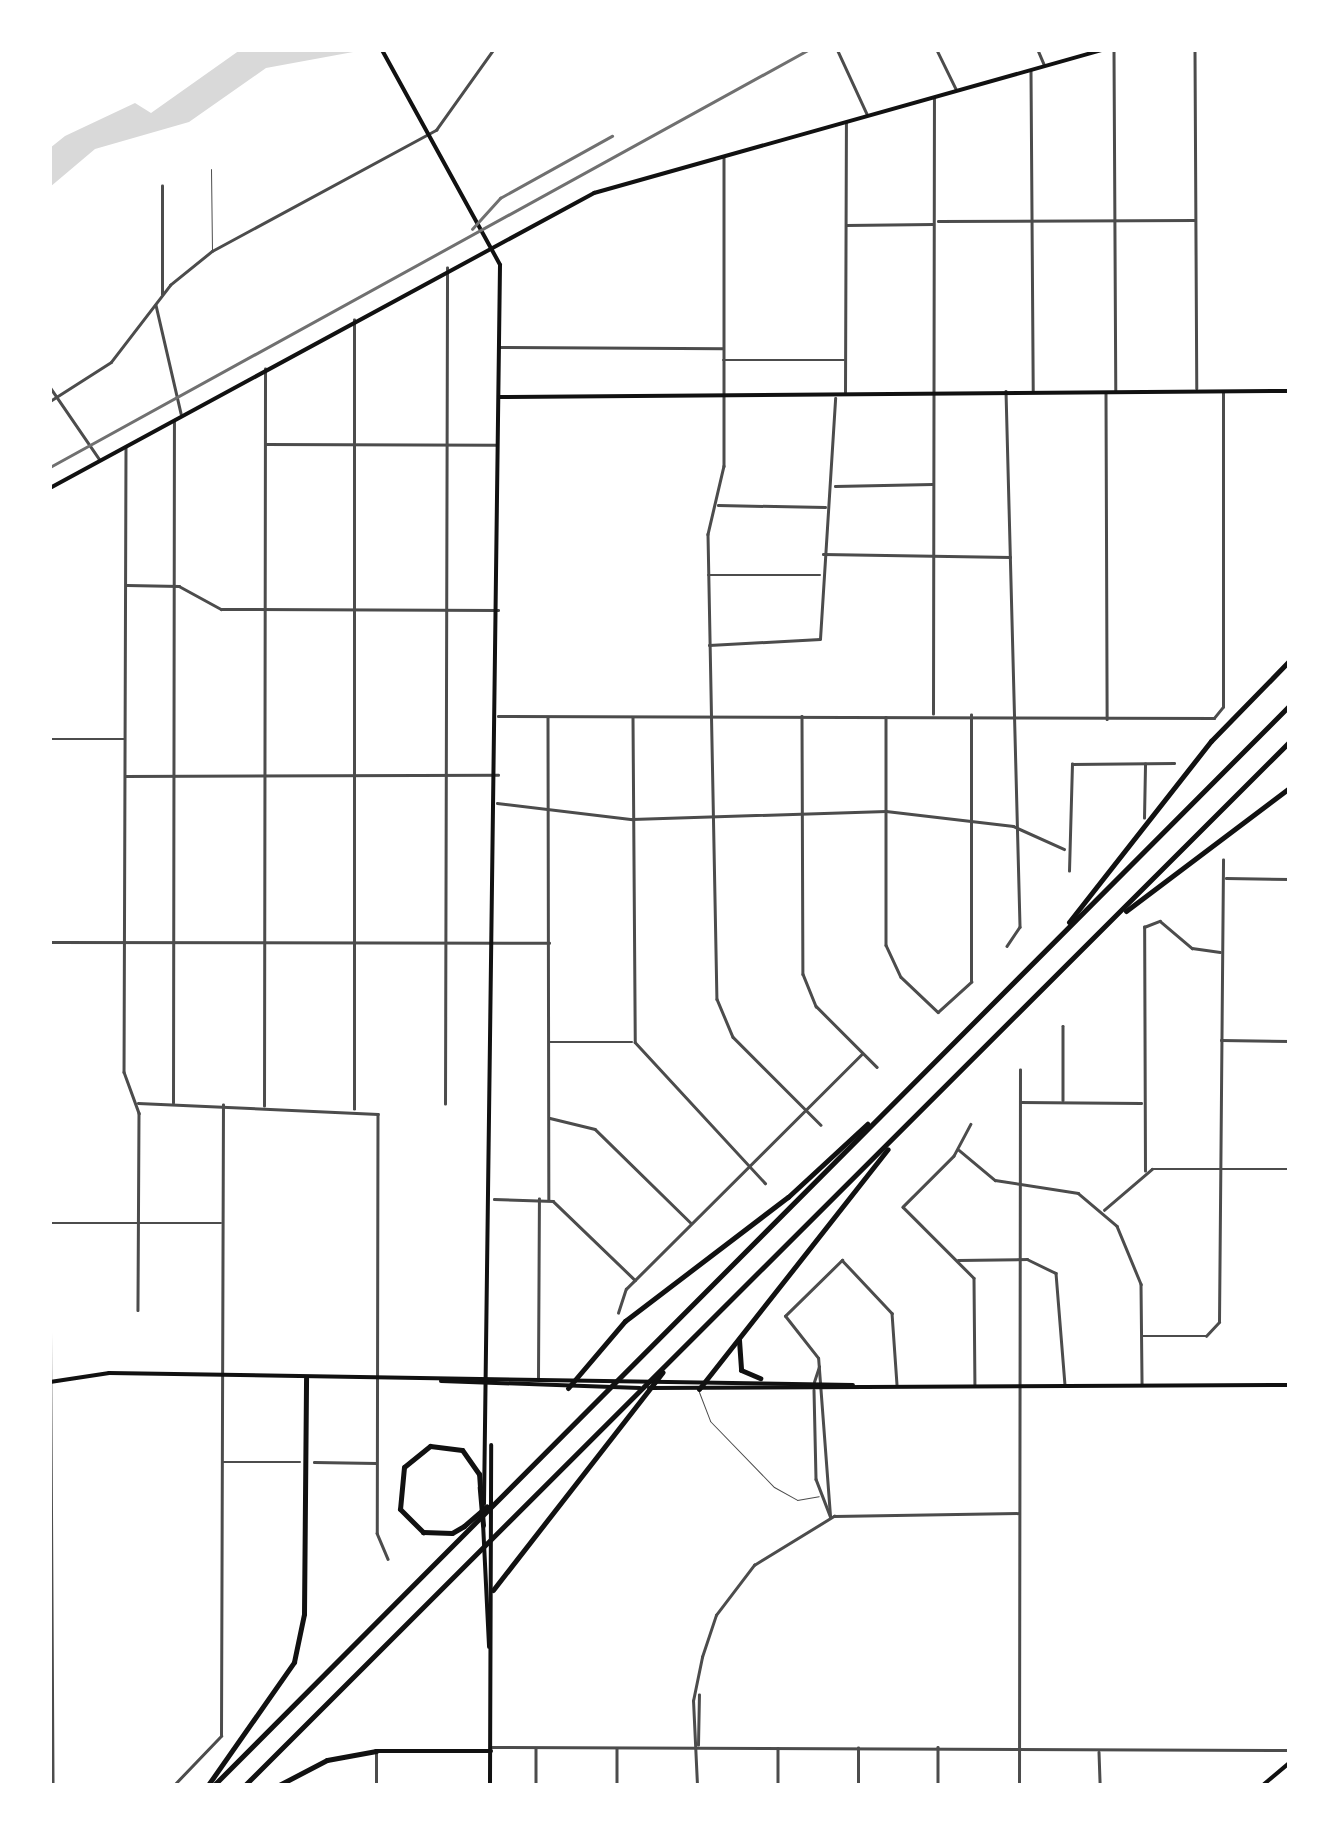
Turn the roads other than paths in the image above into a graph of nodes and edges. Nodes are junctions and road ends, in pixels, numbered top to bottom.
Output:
1 (382, 50) edge
2 (493, 50) edge
3 (937, 50) edge
4 (1038, 50) edge
5 (1102, 50) edge
6 (1114, 50) edge
7 (1195, 50) edge
8 (838, 51) edge
9 (1045, 66) junction
10 (1031, 70) junction
11 (957, 90) junction
12 (934, 97) junction
13 (868, 116) junction
14 (846, 121) junction
15 (429, 134) junction
16 (724, 156) junction
17 (211, 170) dead end
18 (162, 186) dead end
19 (1032, 220) junction
20 (1115, 220) junction
21 (1196, 220) junction
22 (934, 222) junction
23 (845, 224) junction
24 (491, 245) junction
25 (212, 251) junction
26 (447, 268) junction
27 (162, 294) junction
28 (155, 303) junction
29 (354, 320) junction
30 (499, 347) junction
31 (723, 348) junction
32 (723, 360) junction
33 (846, 360) junction
34 (264, 369) junction
35 (50, 387) edge
36 (933, 390) junction
37 (1006, 391) junction
38 (1033, 391) junction
39 (1289, 391) edge
40 (846, 392) junction
41 (1106, 392) junction
42 (1116, 392) junction
43 (1197, 392) junction
44 (1223, 392) junction
45 (836, 393) junction
46 (499, 397) junction
47 (57, 398) junction
48 (724, 398) junction
49 (50, 402) edge
50 (182, 415) junction
51 (174, 420) junction
52 (265, 444) junction
53 (126, 445) junction
54 (355, 445) junction
55 (446, 445) junction
56 (499, 445) junction
57 (100, 460) junction
58 (933, 484) junction
59 (833, 486) junction
60 (50, 488) edge
61 (715, 505) junction
62 (826, 507) junction
63 (822, 554) junction
64 (933, 557) junction
65 (1012, 557) junction
66 (708, 575) junction
67 (821, 575) junction
68 (126, 585) junction
69 (174, 586) junction
70 (264, 610) junction
71 (446, 610) junction
72 (498, 610) junction
73 (355, 611) junction
74 (707, 645) junction
75 (1289, 661) edge
76 (1289, 706) edge
77 (886, 714) junction
78 (933, 714) junction
79 (970, 714) junction
80 (718, 715) junction
81 (802, 715) junction
82 (498, 716) junction
83 (548, 716) junction
84 (633, 716) junction
85 (1017, 719) junction
86 (1106, 719) junction
87 (50, 739) edge
88 (126, 739) junction
89 (1289, 742) edge
90 (1144, 763) junction
91 (1174, 763) dead end
92 (498, 775) junction
93 (125, 776) junction
94 (174, 776) junction
95 (264, 776) junction
96 (355, 776) junction
97 (446, 776) junction
98 (1289, 788) edge
99 (1276, 800) junction
100 (1289, 801) edge
101 (496, 803) junction
102 (548, 812) junction
103 (886, 812) junction
104 (802, 813) junction
105 (718, 818) junction
106 (1144, 818) dead end
107 (632, 819) junction
108 (970, 820) junction
109 (1019, 828) junction
110 (1064, 849) junction
111 (1223, 860) dead end
112 (1069, 871) dead end
113 (1222, 878) junction
114 (1289, 879) edge
115 (1119, 916) junction
116 (1055, 940) junction
117 (50, 942) edge
118 (124, 942) junction
119 (174, 942) junction
120 (264, 942) junction
121 (354, 942) junction
122 (447, 943) junction
123 (497, 943) junction
124 (548, 943) junction
125 (1006, 946) dead end
126 (1222, 952) junction
127 (1063, 1026) dead end
128 (1222, 1040) junction
129 (1289, 1041) edge
130 (548, 1042) junction
131 (635, 1042) junction
132 (863, 1053) junction
133 (877, 1066) dead end
134 (1020, 1070) dead end
135 (1020, 1102) junction
136 (136, 1103) junction
137 (1063, 1103) junction
138 (1142, 1103) junction
139 (173, 1104) junction
140 (445, 1104) dead end
141 (224, 1105) junction
142 (264, 1106) junction
143 (354, 1108) junction
144 (805, 1110) junction
145 (885, 1110) junction
146 (548, 1118) junction
147 (971, 1124) dead end
148 (821, 1125) dead end
149 (894, 1138) junction
150 (959, 1150) junction
151 (748, 1167) junction
152 (1220, 1170) junction
153 (1289, 1170) edge
154 (1144, 1171) junction
155 (764, 1183) dead end
156 (1020, 1183) junction
157 (494, 1200) junction
158 (539, 1200) junction
159 (549, 1200) junction
160 (1103, 1212) junction
161 (50, 1222) edge
162 (139, 1223) junction
163 (222, 1223) junction
164 (692, 1224) junction
165 (50, 1242) edge
166 (1020, 1259) junction
167 (957, 1260) junction
168 (635, 1280) junction
169 (138, 1310) dead end
170 (618, 1313) dead end
171 (741, 1335) junction
172 (1142, 1336) junction
173 (690, 1342) junction
174 (819, 1367) junction
175 (222, 1375) junction
176 (306, 1378) junction
177 (490, 1378) junction
178 (538, 1378) junction
179 (568, 1378) junction
180 (760, 1378) junction
181 (700, 1379) junction
182 (378, 1380) junction
183 (814, 1380) junction
184 (822, 1380) junction
185 (51, 1381) edge
186 (441, 1381) junction
187 (1289, 1384) edge
188 (897, 1385) junction
189 (858, 1386) junction
190 (975, 1386) junction
191 (1019, 1386) junction
192 (1064, 1386) junction
193 (1142, 1386) junction
194 (490, 1388) junction
195 (538, 1388) junction
196 (568, 1388) junction
197 (699, 1389) junction
198 (814, 1390) junction
199 (822, 1390) junction
200 (490, 1436) junction
201 (222, 1462) junction
202 (300, 1462) dead end
203 (314, 1462) dead end
204 (377, 1463) junction
205 (516, 1481) junction
206 (482, 1484) junction
207 (827, 1494) junction
208 (820, 1496) junction
209 (1019, 1513) junction
210 (830, 1516) junction
211 (483, 1525) joint
212 (388, 1559) dead end
213 (493, 1590) junction
214 (489, 1647) junction
215 (698, 1693) junction
216 (617, 1746) junction
217 (697, 1746) junction
218 (778, 1746) junction
219 (536, 1747) junction
220 (858, 1747) junction
221 (938, 1747) junction
222 (1018, 1748) junction
223 (1100, 1748) junction
224 (491, 1749) junction
225 (1289, 1750) edge
226 (376, 1751) junction
227 (1289, 1763) edge
228 (53, 1785) edge
229 (174, 1785) edge
230 (211, 1785) edge
231 (244, 1785) edge
232 (279, 1785) edge
233 (376, 1785) edge
234 (490, 1785) edge
235 (536, 1785) edge
236 (617, 1785) edge
237 (697, 1785) edge
238 (778, 1785) edge
239 (858, 1785) edge
240 (938, 1785) edge
241 (1019, 1785) edge
242 (1100, 1785) edge
243 (1263, 1785) edge

1 - 15 main road
2 - 15 street
3 - 11 street
4 - 9 street
5 - 9 main road
6 - 20 street
7 - 21 street
8 - 13 street
9 - 10 main road
10 - 11 main road
10 - 19 street
11 - 12 main road
12 - 13 main road
12 - 22 street
13 - 14 main road
14 - 16 main road
14 - 23 street
15 - 24 main road
15 - 25 street
16 - 24 main road
16 - 31 street
17 - 25 lane
18 - 27 street
19 - 20 street
19 - 22 street
19 - 38 street
20 - 21 street
20 - 42 street
21 - 43 street
22 - 23 street
22 - 36 street
23 - 33 street
24 - 26 main road
24 - 30 main road
25 - 27 street
26 - 29 main road
26 - 55 street
27 - 28 street
28 - 47 street
28 - 50 street
29 - 34 main road
29 - 54 street
30 - 31 street
30 - 46 main road
31 - 32 street
32 - 33 street
32 - 48 street
33 - 40 street
34 - 50 main road
34 - 52 street
35 - 47 street
36 - 37 main road
36 - 40 main road
36 - 58 street
37 - 38 main road
37 - 65 street
38 - 41 main road
39 - 44 main road
40 - 45 main road
41 - 42 main road
41 - 86 street
42 - 43 main road
43 - 44 main road
44 - 86 street
45 - 48 main road
45 - 59 street
46 - 48 main road
46 - 56 main road
47 - 49 street
47 - 57 street
48 - 61 street
50 - 51 main road
51 - 53 main road
51 - 69 street
52 - 54 street
52 - 70 street
53 - 57 main road
53 - 68 street
54 - 55 street
54 - 73 street
55 - 56 street
55 - 71 street
56 - 72 main road
57 - 60 main road
58 - 59 street
58 - 64 street
59 - 62 street
61 - 62 street
61 - 66 street
62 - 63 street
63 - 64 street
63 - 67 street
64 - 65 street
64 - 78 street
65 - 85 street
66 - 67 street
66 - 74 street
67 - 74 street
68 - 69 street
68 - 88 street
69 - 70 street
69 - 94 street
70 - 73 street
70 - 95 street
71 - 72 street
71 - 73 street
71 - 97 street
72 - 82 main road
73 - 96 street
74 - 80 street
75 - 116 highway
76 - 116 highway
77 - 78 street
77 - 81 street
77 - 103 street
78 - 79 street
79 - 85 street
79 - 108 street
80 - 81 street
80 - 84 street
80 - 105 street
81 - 104 street
82 - 83 street
82 - 92 main road
83 - 84 street
83 - 102 street
84 - 107 street
85 - 86 street
85 - 109 street
87 - 88 street
88 - 93 street
89 - 115 highway
90 - 91 street
90 - 106 street
90 - 110 street
92 - 97 street
92 - 101 main road
93 - 94 street
93 - 118 street
94 - 95 street
94 - 119 street
95 - 96 street
95 - 120 street
96 - 97 street
96 - 121 street
97 - 122 street
98 - 99 highway
99 - 100 highway
99 - 115 highway
101 - 102 street
101 - 123 main road
102 - 107 street
102 - 124 street
103 - 104 street
103 - 108 street
103 - 108 street
104 - 105 street
104 - 132 street
105 - 107 street
105 - 144 street
107 - 131 street
108 - 109 street
109 - 110 street
109 - 125 street
110 - 112 street
111 - 113 street
113 - 114 street
113 - 126 street
115 - 149 highway
116 - 145 highway
117 - 118 street
118 - 119 street
118 - 136 street
119 - 120 street
119 - 139 street
120 - 121 street
120 - 142 street
121 - 122 street
121 - 143 street
122 - 123 street
122 - 140 street
123 - 124 street
123 - 157 main road
124 - 130 street
126 - 128 street
126 - 138 street
127 - 137 street
128 - 129 street
128 - 152 street
130 - 131 street
130 - 146 street
131 - 151 street
132 - 133 street
132 - 144 street
134 - 135 street
135 - 137 street
135 - 156 street
136 - 139 street
136 - 162 street
137 - 138 street
138 - 154 street
139 - 141 street
141 - 142 street
141 - 163 street
142 - 143 street
143 - 182 street
144 - 148 street
144 - 151 street
145 - 179 highway
145 - 205 highway
146 - 159 street
146 - 164 street
147 - 150 street
149 - 171 highway
149 - 173 highway
150 - 156 street
150 - 167 street
151 - 155 street
151 - 164 street
152 - 153 street
152 - 154 street
152 - 172 street
154 - 160 street
156 - 160 street
156 - 166 street
157 - 158 street
157 - 177 main road
158 - 159 street
158 - 178 street
159 - 168 street
160 - 172 street
161 - 162 street
162 - 163 street
162 - 169 street
163 - 175 street
164 - 168 street
165 - 185 street
166 - 167 street
166 - 191 street
166 - 192 street
167 - 190 street
168 - 170 street
171 - 180 highway
171 - 181 highway
172 - 193 street
173 - 213 highway
173 - 231 highway
174 - 183 street
174 - 184 street
174 - 188 street
175 - 176 main road
175 - 185 main road
175 - 201 street
176 - 182 main road
176 - 230 highway
177 - 178 main road
177 - 186 main road
177 - 194 main road
178 - 179 main road
178 - 195 street
179 - 181 main road
179 - 196 highway
180 - 181 main road
180 - 183 main road
181 - 197 highway
182 - 186 main road
182 - 204 street
183 - 184 main road
183 - 198 street
184 - 189 main road
184 - 199 street
185 - 228 street
186 - 194 main road
187 - 193 main road
188 - 189 main road
188 - 190 main road
189 - 199 main road
190 - 191 main road
191 - 192 main road
191 - 209 street
192 - 193 main road
194 - 195 main road
194 - 200 main road
195 - 196 main road
196 - 197 main road
197 - 198 main road
197 - 208 lane
198 - 199 main road
198 - 208 street
199 - 207 street
200 - 206 main road
200 - 213 main road
201 - 202 street
201 - 229 street
203 - 204 street
204 - 212 street
205 - 206 highway
205 - 230 highway
206 - 211 highway
207 - 208 lane
207 - 210 street
208 - 210 street
209 - 210 street
209 - 222 street
210 - 215 street
211 - 214 main road
213 - 214 main road
214 - 224 main road
215 - 217 street
215 - 217 street
216 - 217 street
216 - 219 street
216 - 236 street
217 - 218 street
217 - 237 street
218 - 220 street
218 - 238 street
219 - 224 street
219 - 235 street
220 - 221 street
220 - 239 street
221 - 222 street
221 - 240 street
222 - 223 street
222 - 241 street
223 - 225 street
223 - 242 street
224 - 226 main road
224 - 234 main road
226 - 232 highway
226 - 233 street
227 - 243 main road

